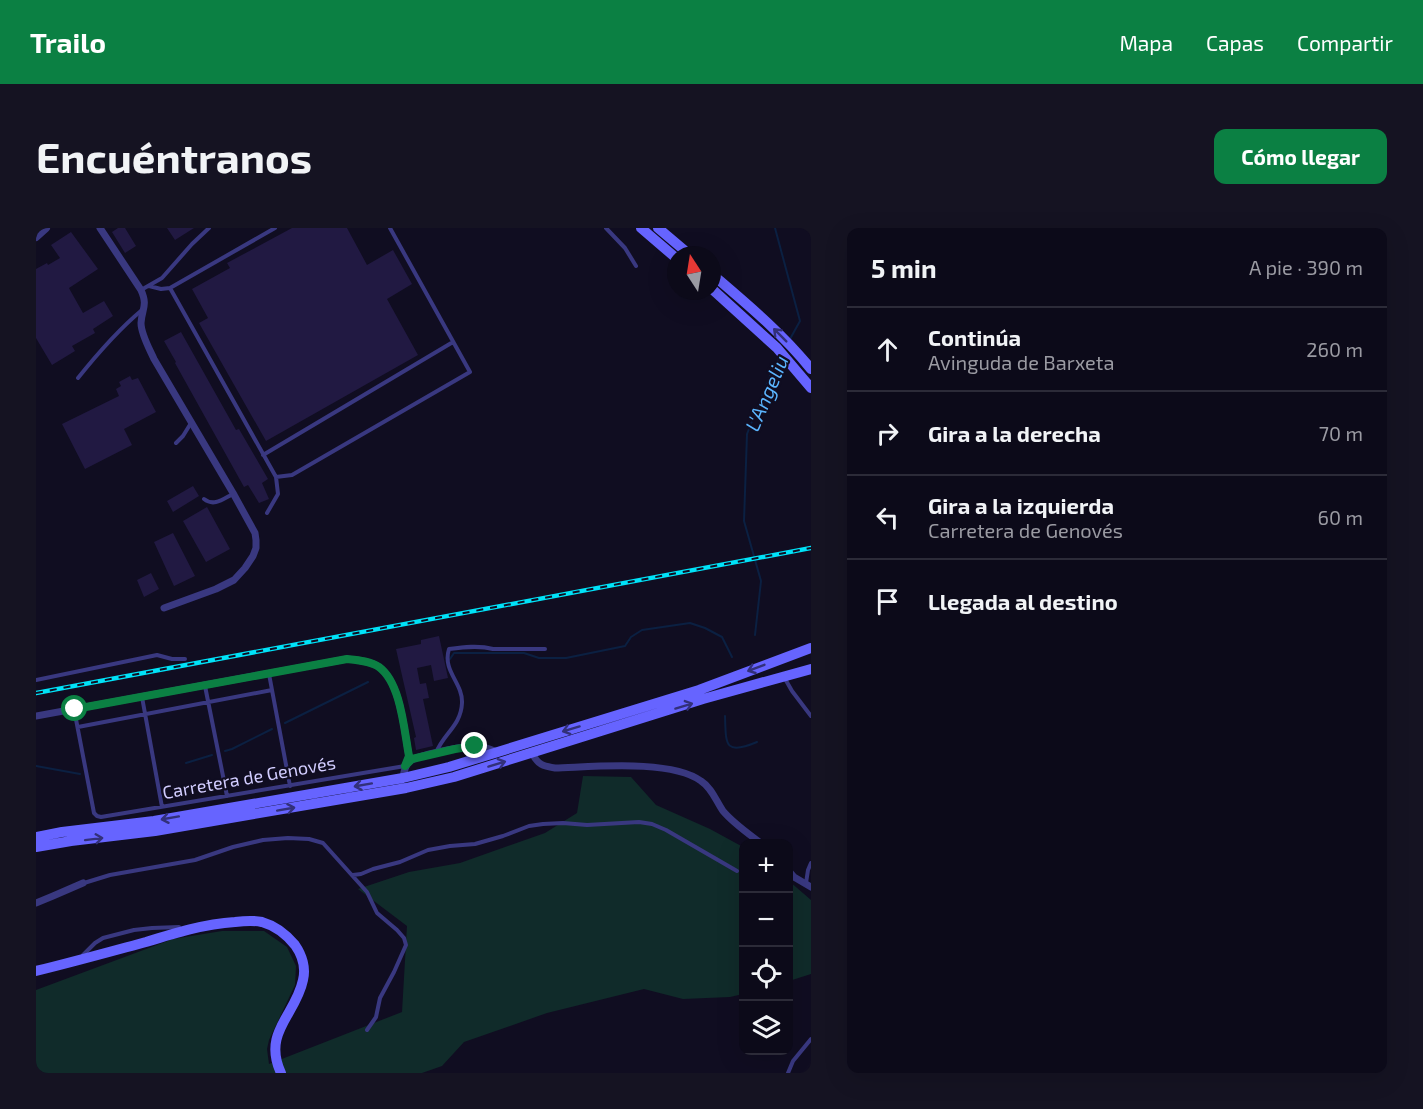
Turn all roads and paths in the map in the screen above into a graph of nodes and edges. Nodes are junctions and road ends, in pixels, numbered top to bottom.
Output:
1 (46, 228) edge
2 (100, 228) edge
3 (210, 228) edge
4 (275, 228) edge
5 (390, 228) edge
6 (606, 228) edge
7 (641, 228) edge
8 (658, 228) edge
9 (36, 237) edge
10 (679, 246) edge
11 (667, 250) edge
12 (636, 266) dead end
13 (721, 282) edge
14 (149, 285) junction
15 (170, 288) junction
16 (141, 290) junction
17 (721, 297) edge
18 (145, 307) junction
19 (453, 342) junction
20 (811, 369) edge
21 (78, 378) dead end
22 (810, 386) edge
23 (191, 423) junction
24 (176, 443) dead end
25 (263, 455) junction
26 (276, 477) junction
27 (233, 494) junction
28 (204, 499) dead end
29 (267, 513) dead end
30 (164, 608) dead end
31 (811, 648) edge
32 (544, 649) dead end
33 (185, 659) dead end
34 (811, 669) edge
35 (268, 674) junction
36 (783, 676) junction
37 (36, 680) edge
38 (205, 685) junction
39 (272, 690) junction
40 (142, 697) junction
41 (208, 702) junction
42 (75, 709) junction
43 (145, 714) junction
44 (36, 716) edge
45 (811, 716) edge
46 (78, 727) junction
47 (497, 752) junction
48 (435, 753) junction
49 (532, 753) junction
50 (405, 766) junction
51 (403, 778) junction
52 (290, 786) junction
53 (226, 796) junction
54 (162, 807) junction
55 (36, 837) edge
56 (757, 839) edge
57 (36, 847) edge
58 (811, 863) edge
59 (737, 871) dead end
60 (352, 875) junction
61 (793, 876) edge
62 (83, 883) joint
63 (808, 885) edge
64 (36, 903) edge
65 (36, 971) edge
66 (367, 1030) dead end
67 (811, 1039) edge
68 (281, 1073) edge
69 (788, 1073) edge

1 - 9 street
2 - 16 street
3 - 14 lane
4 - 15 lane
5 - 19 lane
6 - 12 lane
7 - 11 main road
8 - 10 main road
20 -> 13 main road
14 - 15 lane
14 - 16 lane
15 - 25 lane
16 - 18 street
17 - 22 main road
18 - 21 lane
18 - 23 street
19 - 25 lane
19 - 26 lane
23 - 24 lane
23 - 27 street
25 - 26 lane
26 - 29 lane
27 - 28 lane
27 - 30 street
31 -> 47 main road
32 - 48 lane
33 - 37 lane
34 - 36 main road
35 - 38 street
35 - 39 lane
35 - 50 street
36 - 45 lane
49 -> 36 main road
38 - 40 street
38 - 41 lane
39 - 41 lane
39 - 52 lane
40 - 42 street
40 - 43 lane
41 - 43 lane
41 - 53 lane
42 - 44 street
42 - 46 lane
43 - 46 lane
43 - 54 lane
46 - 54 lane, Carretera de Genovés
47 - 48 street, Carretera de Genovés
47 - 51 main road
48 - 50 street, Carretera de Genovés
49 - 56 street
57 -> 49 main road
50 - 51 street
50 - 52 lane, Carretera de Genovés
51 -> 55 main road
52 - 53 lane, Carretera de Genovés
53 - 54 lane, Carretera de Genovés
58 - 63 lane
59 - 60 lane
60 - 62 lane
60 - 66 lane
61 - 63 street
62 - 64 street
65 - 68 main road
67 - 69 lane

